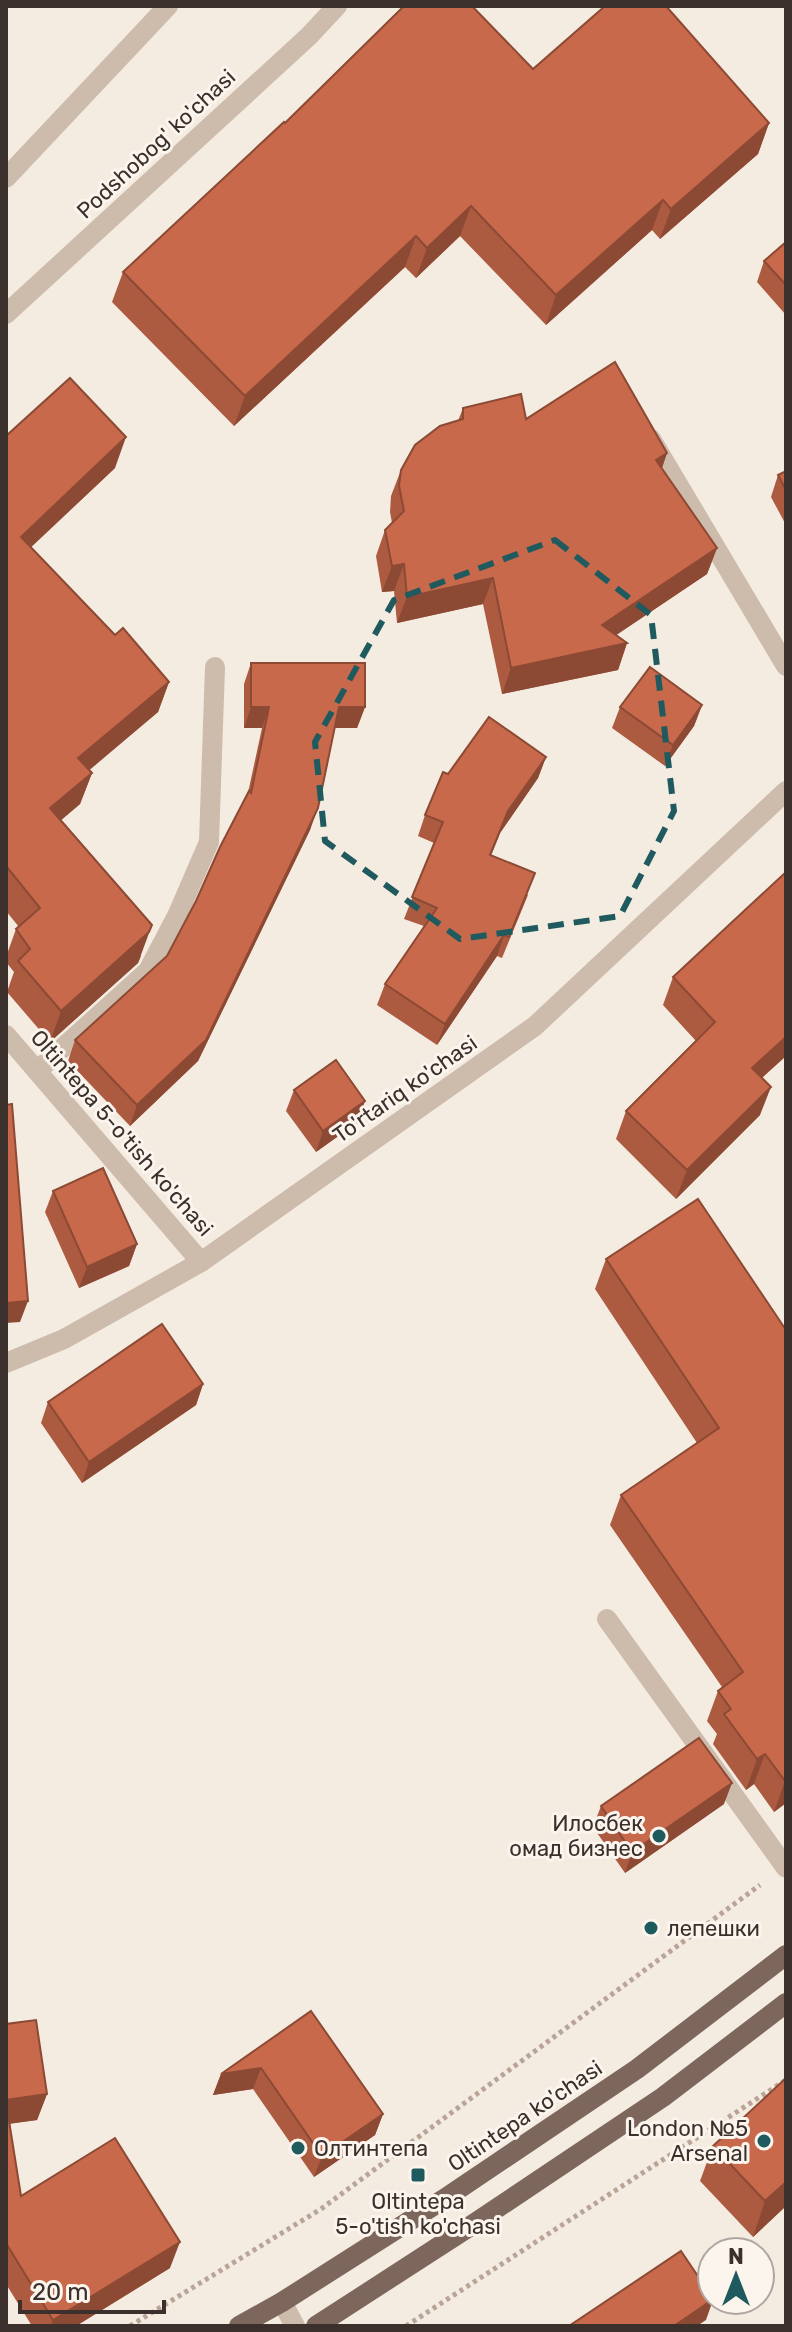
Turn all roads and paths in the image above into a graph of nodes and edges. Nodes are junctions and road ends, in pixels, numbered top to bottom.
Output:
1 (168, 6) edge
2 (337, 6) edge
3 (6, 178) edge
4 (6, 314) edge
5 (642, 425) edge
6 (786, 666) edge
7 (215, 667) dead end
8 (786, 791) edge
9 (6, 1035) edge
10 (37, 1071) junction
11 (201, 1262) junction
12 (6, 1363) edge
13 (607, 1619) dead end
14 (786, 1867) edge
15 (786, 1955) edge
16 (786, 2003) edge
17 (786, 2080) edge
18 (282, 2302) junction
19 (130, 2326) edge
20 (239, 2326) edge
21 (295, 2326) edge
22 (316, 2326) edge
23 (406, 2326) edge

1 - 3 street
2 - 4 street, Podshobog' ko'chasi
5 - 6 street
7 - 10 street
8 - 11 street, To'rtariq ko'chasi
9 - 10 street, Oltintepa 5-o'tish ko'chasi
10 - 11 street, Oltintepa 5-o'tish ko'chasi
11 - 12 street, To'rtariq ko'chasi
13 - 14 street
14 - 19 path
15 - 18 main road, Oltintepa ko'chasi
16 - 22 main road
17 - 23 path
18 - 20 main road, Oltintepa ko'chasi
18 - 21 street

